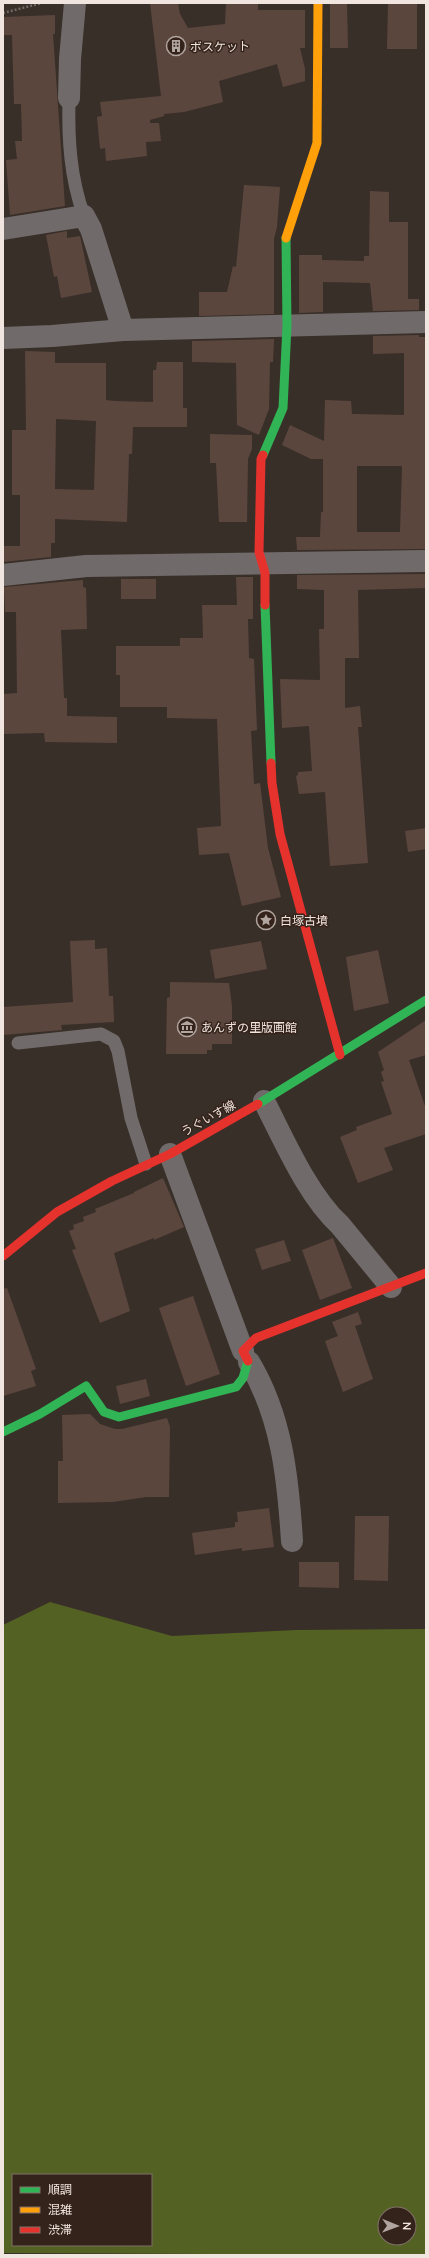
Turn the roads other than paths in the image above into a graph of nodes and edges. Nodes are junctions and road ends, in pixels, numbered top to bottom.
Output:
1 (75, 3) edge
2 (318, 3) edge
3 (69, 98) joint
4 (84, 216) junction
5 (3, 229) edge
6 (426, 322) edge
7 (287, 326) junction
8 (123, 330) junction
9 (3, 338) edge
10 (426, 560) edge
11 (263, 564) junction
12 (3, 575) edge
13 (426, 1000) edge
14 (18, 1043) dead end
15 (340, 1055) junction
16 (264, 1101) junction
17 (170, 1154) junction
18 (146, 1164) junction
19 (3, 1256) edge
20 (426, 1273) edge
21 (390, 1287) junction
22 (246, 1356) junction
23 (3, 1432) edge
24 (292, 1541) dead end

1 - 3 street
2 - 7 street
3 - 4 lane
4 - 5 street
4 - 8 street
6 - 7 street
7 - 8 street
7 - 11 street
8 - 9 street
10 - 11 street
11 - 12 street
11 - 15 street
13 - 15 street, うぐいす線
14 - 18 lane
15 - 16 street, うぐいす線
16 - 17 street, うぐいす線
16 - 21 street
17 - 18 street, うぐいす線
17 - 22 street
18 - 19 street, うぐいす線
20 - 21 street
21 - 22 street
22 - 23 street
22 - 24 street

